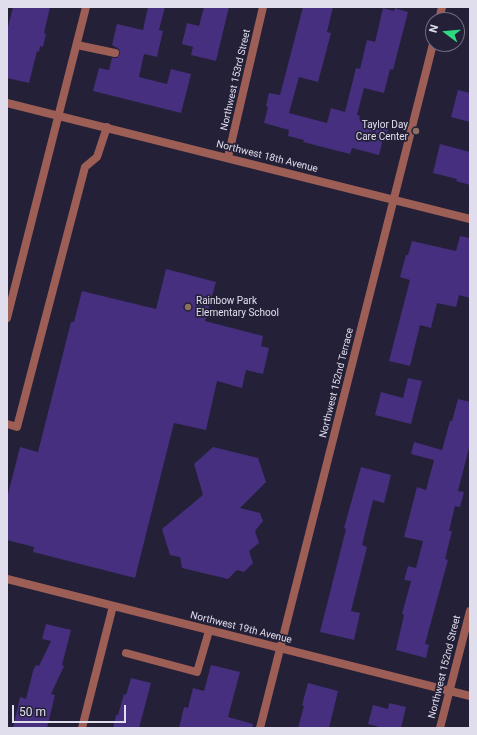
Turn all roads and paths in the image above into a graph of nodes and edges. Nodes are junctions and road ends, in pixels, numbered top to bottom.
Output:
1 (86, 7) edge
2 (263, 7) edge
3 (77, 44) junction
4 (431, 52) edge
5 (115, 53) dead end
6 (7, 103) edge
7 (59, 115) junction
8 (107, 127) junction
9 (228, 157) junction
10 (393, 200) junction
11 (470, 219) edge
12 (7, 318) edge
13 (7, 424) edge
14 (7, 579) edge
15 (112, 606) junction
16 (470, 610) edge
17 (209, 630) junction
18 (280, 648) junction
19 (126, 653) dead end
20 (450, 691) junction
21 (470, 696) edge
22 (82, 728) edge
23 (260, 728) edge
24 (440, 728) edge

1 - 3 street
2 - 9 street, Northwest 153rd Street
3 - 5 street
3 - 7 street
4 - 10 street, Northwest 152nd Terrace
6 - 7 street, Northwest 18th Avenue
7 - 8 street, Northwest 18th Avenue
7 - 12 street
8 - 9 street, Northwest 18th Avenue
8 - 13 street
9 - 10 street, Northwest 18th Avenue
10 - 11 street, Northwest 18th Avenue
10 - 18 street, Northwest 152nd Terrace
14 - 15 street, Northwest 19th Avenue
15 - 17 street, Northwest 19th Avenue
15 - 22 street
16 - 20 street, Northwest 152nd Street
17 - 18 street, Northwest 19th Avenue
17 - 19 street
18 - 20 street, Northwest 19th Avenue
18 - 23 street, Northwest 152nd Terrace
20 - 21 street, Northwest 19th Avenue
20 - 24 street, Northwest 152nd Street

